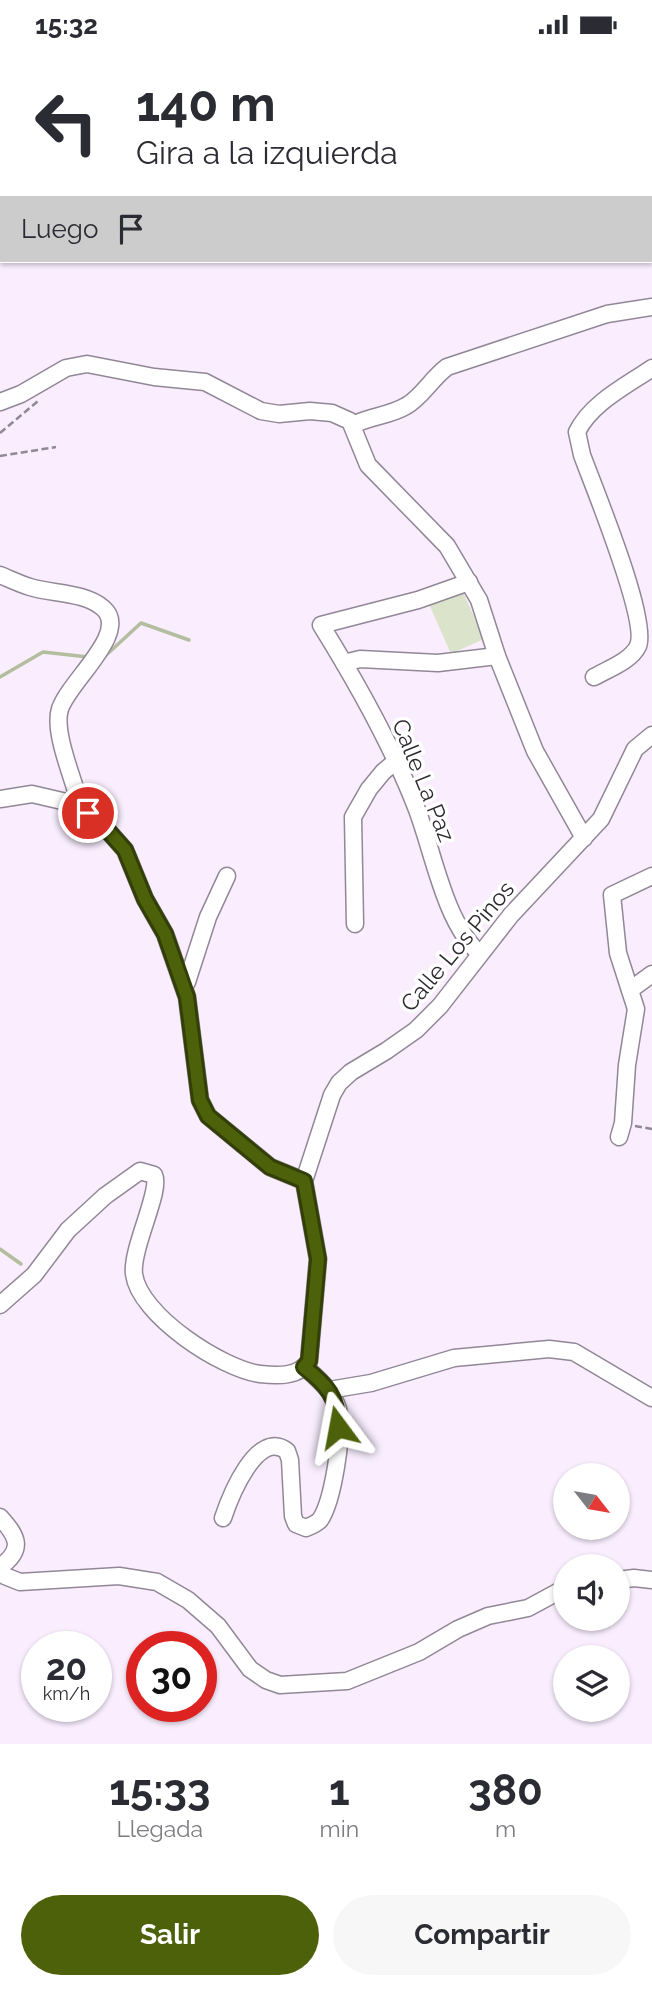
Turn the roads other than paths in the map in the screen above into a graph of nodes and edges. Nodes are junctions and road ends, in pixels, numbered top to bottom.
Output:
1 (652, 307) edge
2 (652, 368) edge
3 (0, 402) edge
4 (353, 425) junction
5 (0, 575) edge
6 (469, 582) junction
7 (646, 633) edge
8 (497, 656) junction
9 (344, 663) junction
10 (594, 677) dead end
11 (652, 735) edge
12 (396, 761) junction
13 (0, 799) edge
14 (75, 804) junction
15 (584, 838) junction
16 (227, 876) dead end
17 (652, 876) edge
18 (355, 924) dead end
19 (480, 954) junction
20 (652, 974) edge
21 (183, 985) junction
22 (630, 990) junction
23 (619, 1137) dead end
24 (304, 1181) junction
25 (0, 1305) edge
26 (304, 1367) junction
27 (329, 1390) junction
28 (652, 1398) edge
29 (0, 1517) edge
30 (223, 1518) dead end
31 (0, 1568) edge
32 (630, 1579) edge
33 (652, 1580) edge
34 (553, 1594) edge

1 - 4 street
2 - 7 street
3 - 4 street
4 - 6 street
5 - 14 street
6 - 8 street
6 - 9 street, Calle La Paz
7 - 10 street
8 - 9 street
8 - 15 street
9 - 12 street, Calle La Paz
11 - 15 street, Calle Los Pinos
12 - 18 street
12 - 19 street, Calle La Paz
13 - 14 street
14 - 21 street
15 - 19 street, Calle Los Pinos
16 - 21 street
17 - 22 street
19 - 24 street, Calle Los Pinos
20 - 22 street
21 - 24 street
22 - 23 street
24 - 26 street
25 - 26 street
26 - 27 street
27 - 28 street
27 - 30 street
29 - 31 street
31 - 34 street
32 - 33 street

